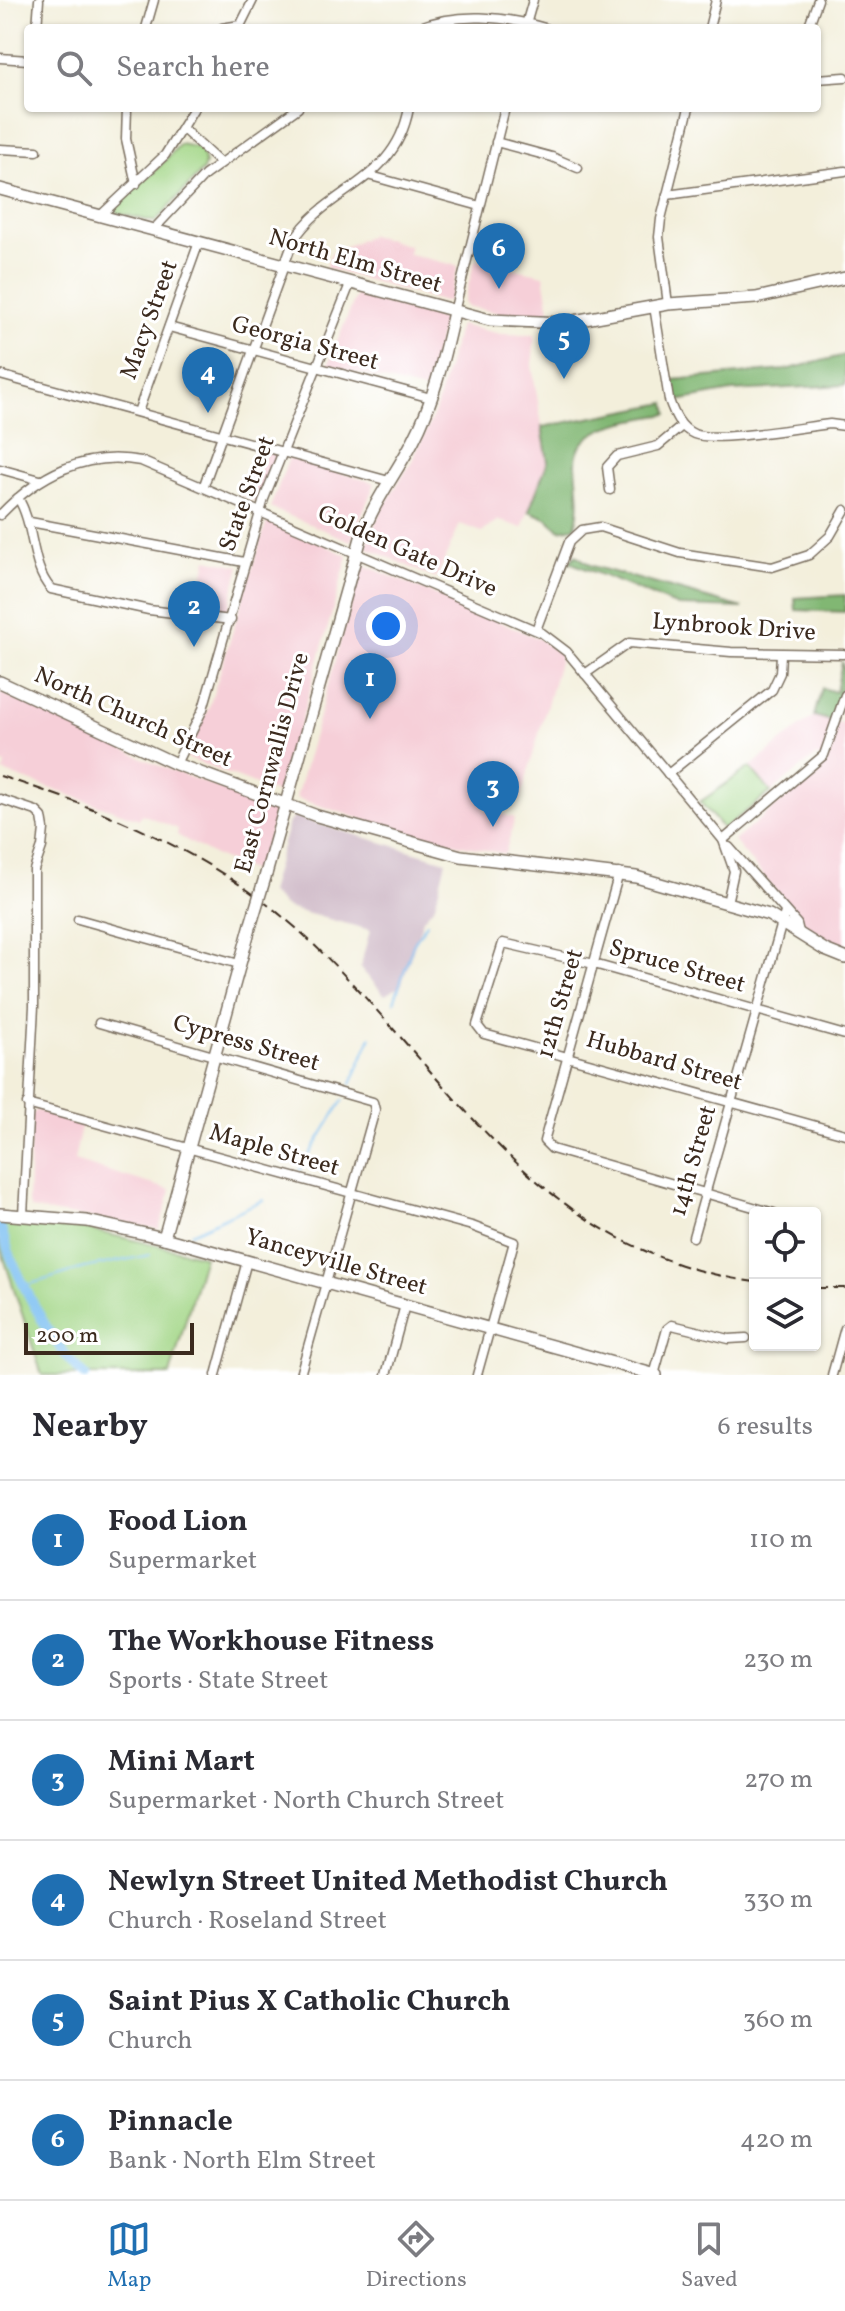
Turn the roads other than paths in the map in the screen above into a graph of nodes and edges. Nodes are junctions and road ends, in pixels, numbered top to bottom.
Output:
1 (39, 0) edge
2 (154, 0) edge
3 (253, 0) edge
4 (533, 0) edge
5 (716, 0) edge
6 (818, 0) edge
7 (37, 24) edge
8 (147, 24) edge
9 (241, 24) edge
10 (431, 24) edge
11 (515, 24) edge
12 (526, 24) edge
13 (710, 24) edge
14 (809, 24) edge
15 (0, 58) edge
16 (24, 60) edge
17 (845, 77) edge
18 (821, 79) edge
19 (127, 112) edge
20 (192, 112) edge
21 (292, 112) edge
22 (408, 112) edge
23 (504, 112) edge
24 (688, 112) edge
25 (183, 129) junction
26 (496, 142) junction
27 (0, 149) edge
28 (37, 151) dead end
29 (220, 163) junction
30 (578, 168) dead end
31 (845, 171) edge
32 (371, 176) junction
33 (136, 184) junction
34 (0, 189) edge
35 (667, 195) junction
36 (480, 206) junction
37 (100, 216) junction
38 (153, 230) junction
39 (199, 242) junction
40 (281, 265) junction
41 (845, 278) edge
42 (350, 284) junction
43 (668, 304) junction
44 (654, 306) junction
45 (454, 312) junction
46 (169, 327) junction
47 (252, 349) junction
48 (318, 368) junction
49 (0, 375) edge
50 (431, 398) junction
51 (138, 412) junction
52 (682, 426) junction
53 (845, 426) edge
54 (222, 434) junction
55 (284, 451) junction
56 (0, 469) edge
57 (40, 480) junction
58 (389, 481) junction
59 (204, 485) junction
60 (610, 490) dead end
61 (18, 498) junction
62 (260, 510) junction
63 (845, 510) edge
64 (0, 515) edge
65 (30, 522) junction
66 (356, 553) junction
67 (244, 562) junction
68 (231, 620) junction
69 (536, 630) junction
70 (781, 654) junction
71 (843, 654) edge
72 (585, 674) junction
73 (0, 682) edge
74 (845, 695) edge
75 (176, 764) junction
76 (668, 774) junction
77 (0, 799) edge
78 (285, 805) junction
79 (725, 843) junction
80 (619, 873) junction
81 (727, 903) junction
82 (784, 917) junction
83 (78, 919) dead end
84 (845, 958) edge
85 (239, 964) junction
86 (594, 964) junction
87 (757, 1010) junction
88 (99, 1023) dead end
89 (477, 1025) joint
90 (845, 1035) edge
91 (213, 1055) junction
92 (568, 1056) junction
93 (731, 1102) junction
94 (27, 1104) junction
95 (845, 1134) edge
96 (187, 1147) junction
97 (351, 1193) junction
98 (706, 1194) junction
99 (753, 1207) edge
100 (0, 1214) edge
101 (19, 1215) junction
102 (693, 1237) dead end
103 (164, 1238) junction
104 (247, 1261) junction
105 (326, 1283) junction
106 (405, 1305) junction
107 (845, 1328) edge
108 (490, 1329) junction
109 (746, 1338) dead end
110 (216, 1375) edge
111 (300, 1375) edge
112 (386, 1375) edge
113 (477, 1375) edge
114 (654, 1375) edge
115 (832, 1375) edge

1 - 7 street
2 - 8 street
3 - 9 street
4 - 12 street
5 - 13 street
6 - 14 street
10 - 11 street
15 - 16 street
17 - 18 street
19 - 33 street
20 - 25 street
21 - 29 street
22 - 32 street
23 - 26 street
24 - 35 street
25 - 29 street
25 - 33 street
26 - 30 street
26 - 36 street
27 - 28 street
29 - 38 street
31 - 35 street
32 - 36 street
32 - 40 street
33 - 37 street
34 - 37 main road, North Elm Street
35 - 43 street
36 - 45 street
37 - 38 main road, North Elm Street
38 - 39 main road, North Elm Street
39 - 40 main road, North Elm Street
39 - 46 street, Macy Street
40 - 42 main road, North Elm Street
40 - 47 street
41 - 43 main road, North Elm Street
42 - 45 main road, North Elm Street
42 - 48 street, State Street
43 - 44 main road, North Elm Street
44 - 45 main road, North Elm Street
44 - 52 street
45 - 50 main road, East Cornwallis Drive
46 - 47 street, Georgia Street
46 - 51 street, Macy Street
47 - 48 street, Georgia Street
47 - 54 street
48 - 50 street, Georgia Street
48 - 55 street, State Street
49 - 51 street
50 - 58 main road, East Cornwallis Drive
51 - 54 street
52 - 53 street
52 - 60 street
54 - 55 street
54 - 59 street
55 - 58 street
55 - 62 street, State Street
56 - 57 street
57 - 59 street, Golden Gate Drive
57 - 61 street, Golden Gate Drive
58 - 66 main road, East Cornwallis Drive
59 - 62 street, Golden Gate Drive
61 - 64 street, Golden Gate Drive
61 - 65 street
62 - 66 street, Golden Gate Drive
62 - 67 street, State Street
63 - 69 street
65 - 67 street
65 - 68 street
66 - 69 street, Golden Gate Drive
66 - 78 main road, East Cornwallis Drive
67 - 68 street, State Street
68 - 75 street, State Street
69 - 72 street, Golden Gate Drive
70 - 71 street, Lynbrook Drive
70 - 72 street, Lynbrook Drive
70 - 76 street
72 - 76 street, Golden Gate Drive
73 - 75 main road, North Church Street
74 - 79 street
75 - 78 main road, North Church Street
76 - 79 street, Golden Gate Drive
77 - 94 street
78 - 80 main road, North Church Street
78 - 85 main road, East Cornwallis Drive, bridge
79 - 81 street
79 - 82 street, Golden Gate Drive
80 - 81 main road, North Church Street
80 - 86 street, 12th Street
81 - 82 main road, North Church Street
82 - 84 main road, North Church Street
82 - 87 street, 14th Street
83 - 85 street
85 - 91 main road, East Cornwallis Drive
86 - 87 street, Spruce Street
86 - 89 street, Spruce Street
86 - 92 street, 12th Street
87 - 90 street, Spruce Street
87 - 93 street, 14th Street
88 - 91 street, Cypress Street
89 - 92 street, Hubbard Street
91 - 96 main road, East Cornwallis Drive
91 - 97 street, Cypress Street
92 - 93 street, Hubbard Street
92 - 98 street, 12th Street
93 - 95 street, Hubbard Street
93 - 98 street, 14th Street
94 - 96 street, Maple Street
94 - 101 street
96 - 97 street, Maple Street
96 - 103 main road, East Cornwallis Drive
97 - 105 street
97 - 108 street, Maple Street
98 - 99 street
98 - 102 street, 14th Street
100 - 101 main road, Yanceyville Street
101 - 103 main road, Yanceyville Street
103 - 104 main road, Yanceyville Street
104 - 105 main road, Yanceyville Street
104 - 110 street
105 - 106 main road, Yanceyville Street
105 - 111 street
106 - 108 main road, Yanceyville Street
106 - 112 street
107 - 115 street
108 - 113 street
108 - 114 main road, Yanceyville Street
109 - 114 street

